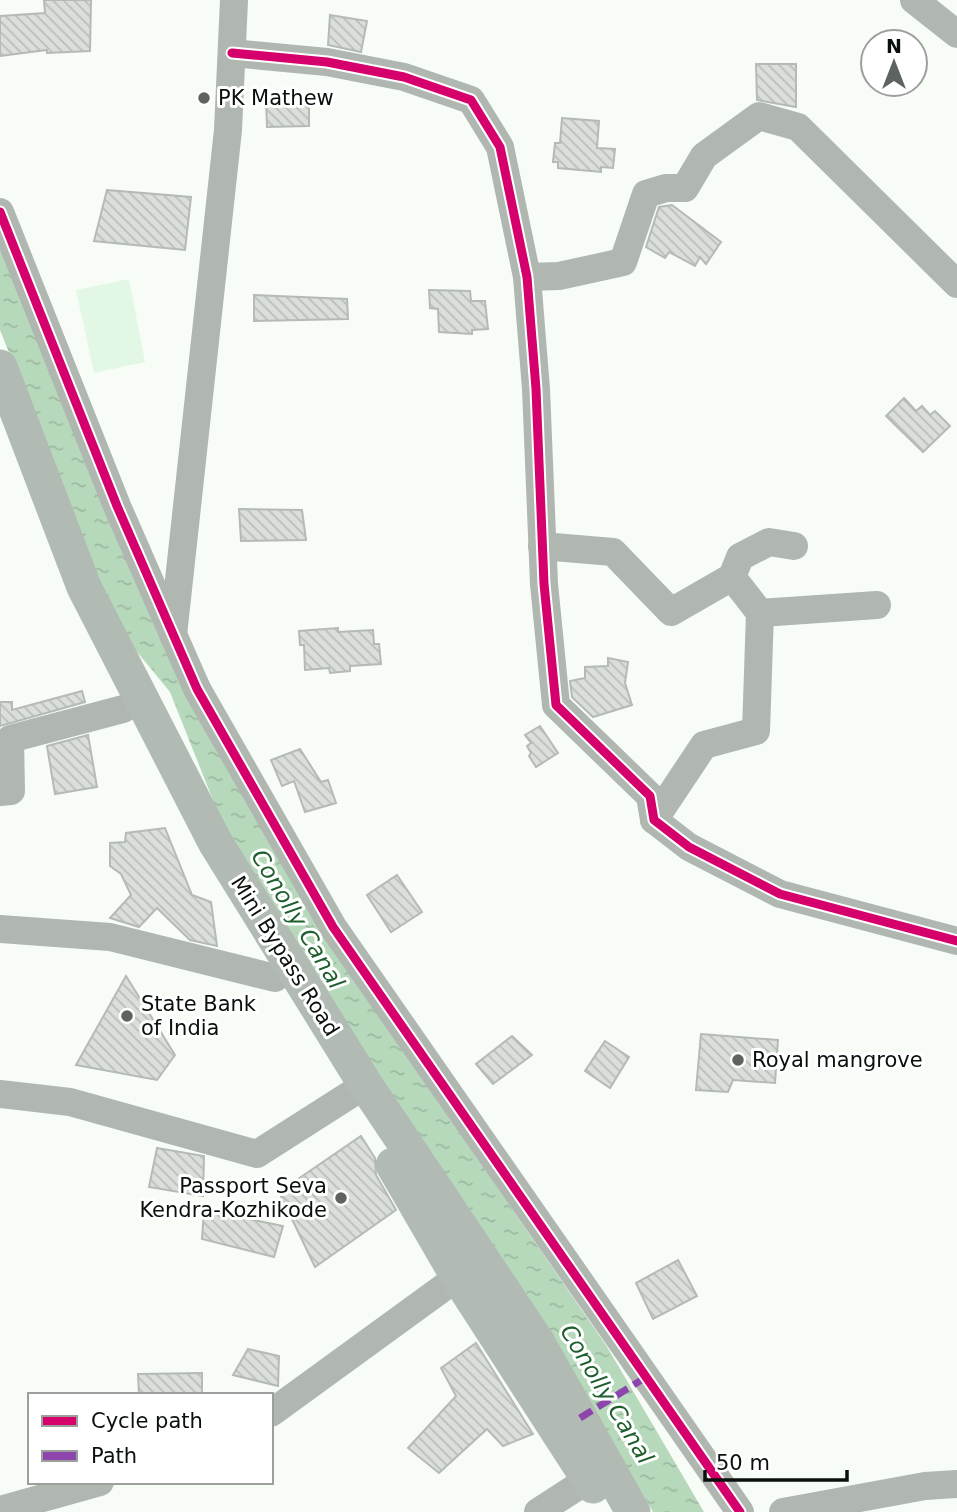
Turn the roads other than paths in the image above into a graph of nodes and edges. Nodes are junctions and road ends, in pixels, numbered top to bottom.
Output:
1 (234, 0) edge
2 (914, 0) edge
3 (957, 34) edge
4 (232, 53) junction
5 (0, 212) edge
6 (527, 277) junction
7 (957, 284) edge
8 (0, 367) edge
9 (0, 402) edge
10 (542, 547) junction
11 (794, 547) dead end
12 (732, 577) junction
13 (877, 605) dead end
14 (760, 612) junction
15 (173, 635) junction
16 (123, 709) junction
17 (0, 792) edge
18 (654, 820) junction
19 (0, 929) edge
20 (957, 941) edge
21 (275, 978) junction
22 (0, 1094) edge
23 (351, 1094) junction
24 (458, 1277) junction
25 (273, 1412) edge
26 (589, 1479) junction
27 (93, 1484) edge
28 (957, 1484) edge
29 (0, 1510) edge
30 (538, 1512) edge
31 (611, 1512) edge
32 (633, 1512) edge
33 (740, 1512) edge
34 (783, 1512) edge

1 - 4 street
2 - 3 street
4 - 6 street
4 - 15 street
5 - 15 street
6 - 7 street
6 - 10 street
8 - 32 main road, Mini Bypass Road
9 - 16 main road, Mini Bypass Road
10 - 12 street
10 - 18 street
11 - 12 street
12 - 14 street
13 - 14 street
14 - 18 street
15 - 33 street
16 - 17 street
16 - 21 main road, Mini Bypass Road
18 - 20 street
19 - 21 street
21 - 23 main road, Mini Bypass Road
22 - 23 street
23 - 24 main road, Mini Bypass Road
24 - 25 street
24 - 26 main road, Mini Bypass Road
26 - 30 street
26 - 31 main road, Mini Bypass Road
27 - 29 street
28 - 34 street

